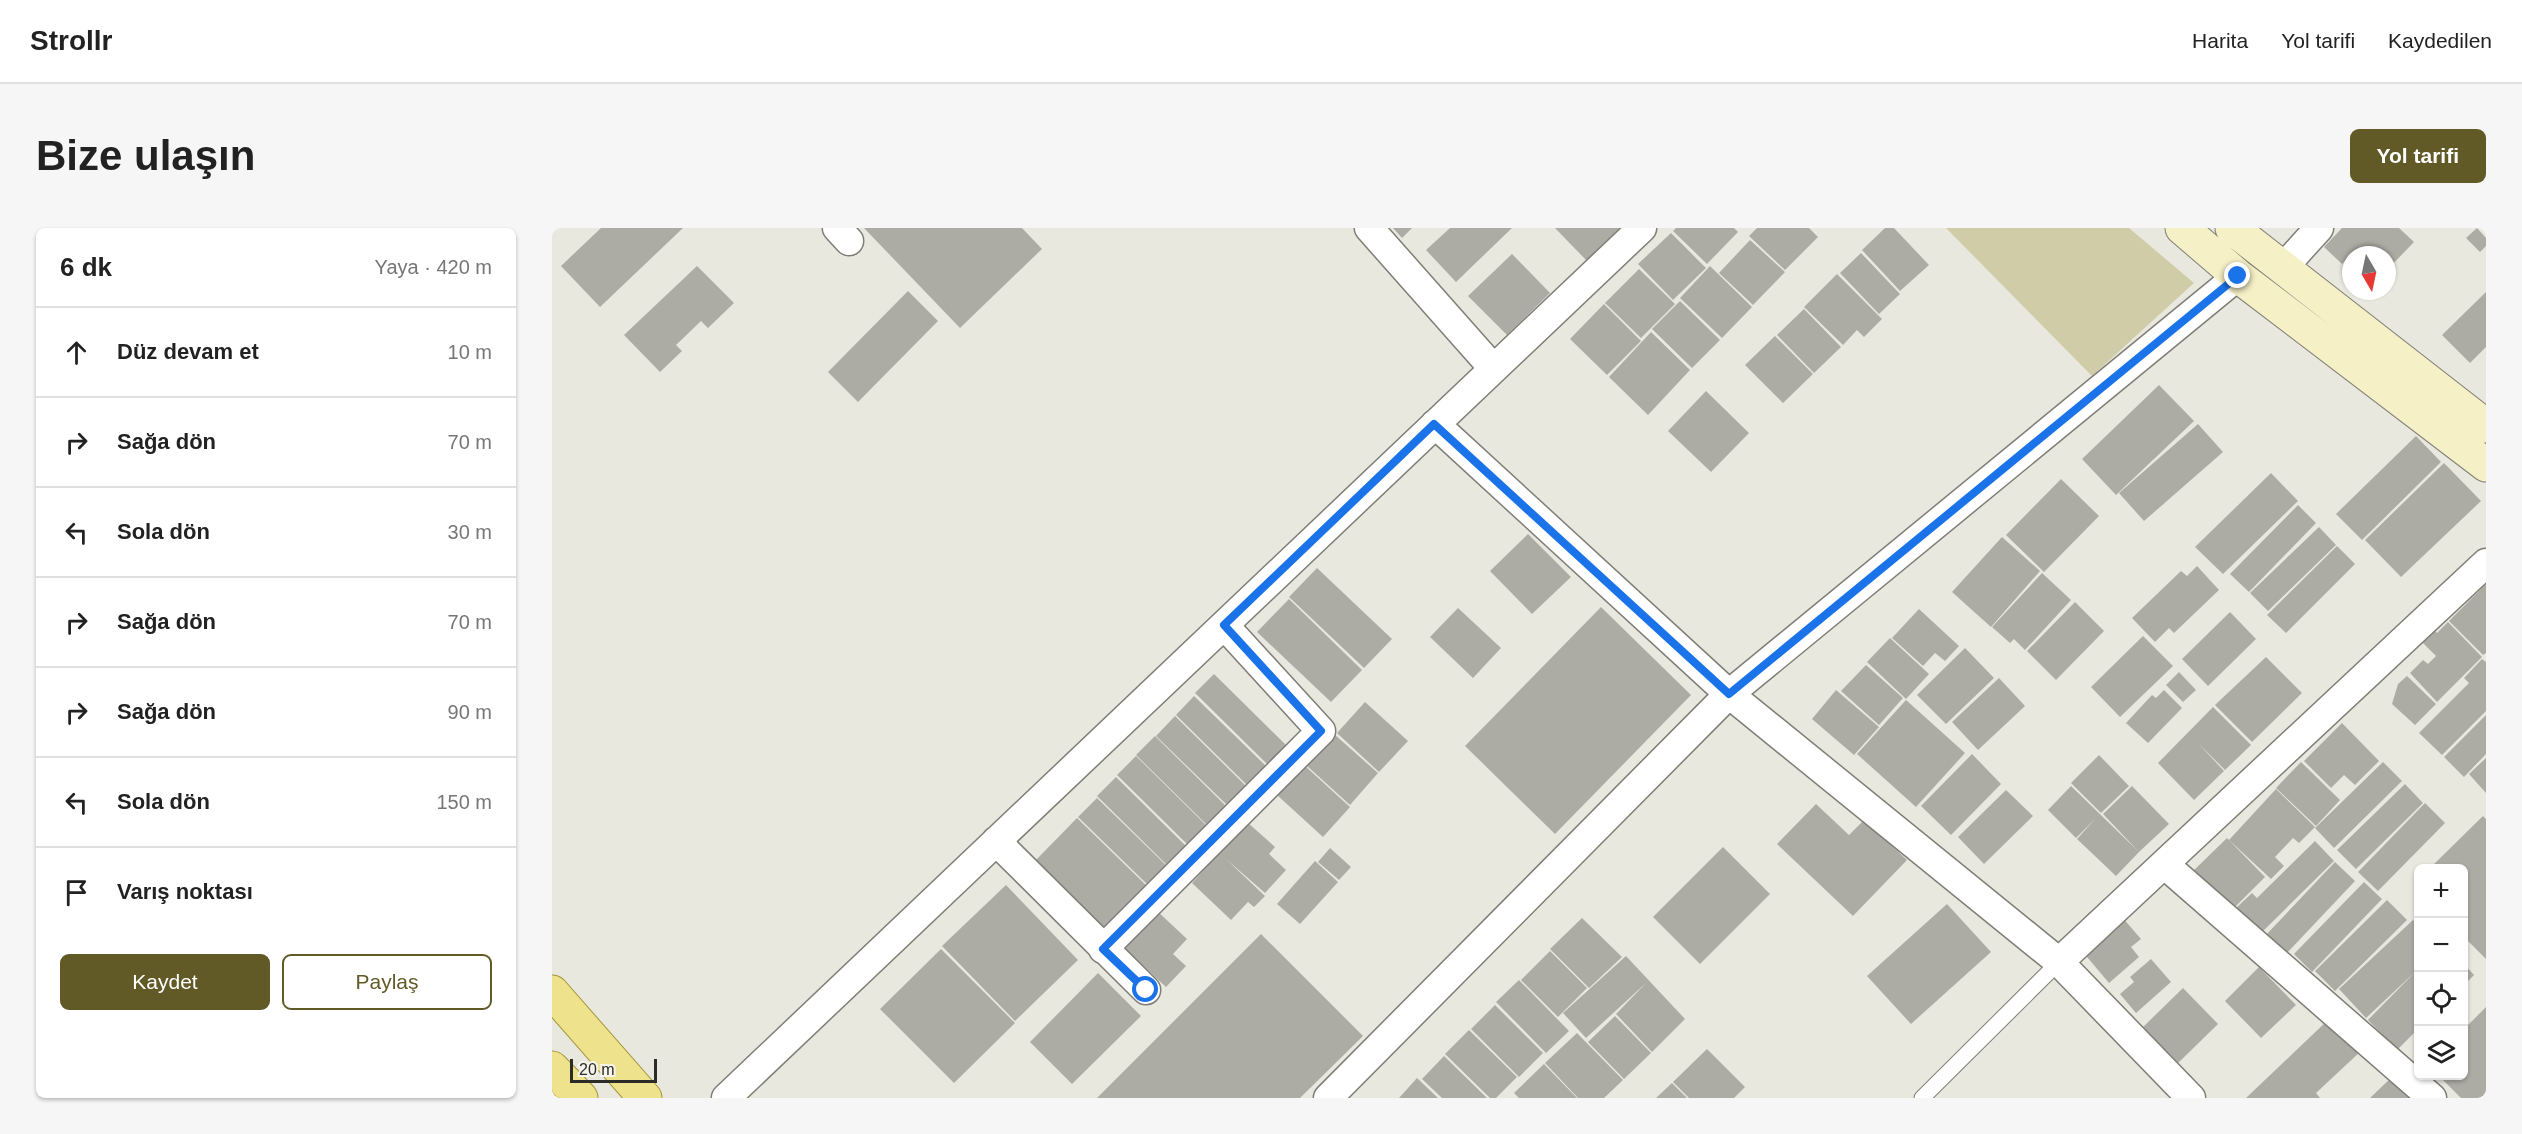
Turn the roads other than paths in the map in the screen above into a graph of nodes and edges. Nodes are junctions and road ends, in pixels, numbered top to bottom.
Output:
1 (1369, 228) edge
2 (1642, 228) edge
3 (2182, 228) edge
4 (2232, 228) edge
5 (2319, 228) edge
6 (2282, 269) junction
7 (2238, 276) junction
8 (1493, 368) junction
9 (1434, 424) junction
10 (2486, 426) edge
11 (2486, 465) edge
12 (2486, 563) edge
13 (1224, 625) junction
14 (1729, 694) junction
15 (996, 841) junction
16 (2164, 864) junction
17 (1103, 949) junction
18 (2059, 962) junction
19 (1146, 990) dead end
20 (552, 992) edge
21 (552, 1068) edge
22 (581, 1098) edge
23 (645, 1098) edge
24 (726, 1098) edge
25 (1328, 1098) edge
26 (1922, 1098) edge
27 (2191, 1098) edge
28 (2432, 1098) edge

1 - 8 street
2 - 8 street
3 - 7 main road
4 - 6 main road
5 - 6 street
6 - 10 main road
7 - 11 main road
7 - 14 street
8 - 9 street
9 - 13 street
9 - 14 street
12 - 16 street
13 - 15 street
13 - 17 street
14 - 18 street
14 - 25 street
15 - 17 street
15 - 24 street
16 - 18 street
16 - 28 street
17 - 19 street
18 - 26 lane
18 - 27 street
20 - 23 main road
21 - 22 main road

